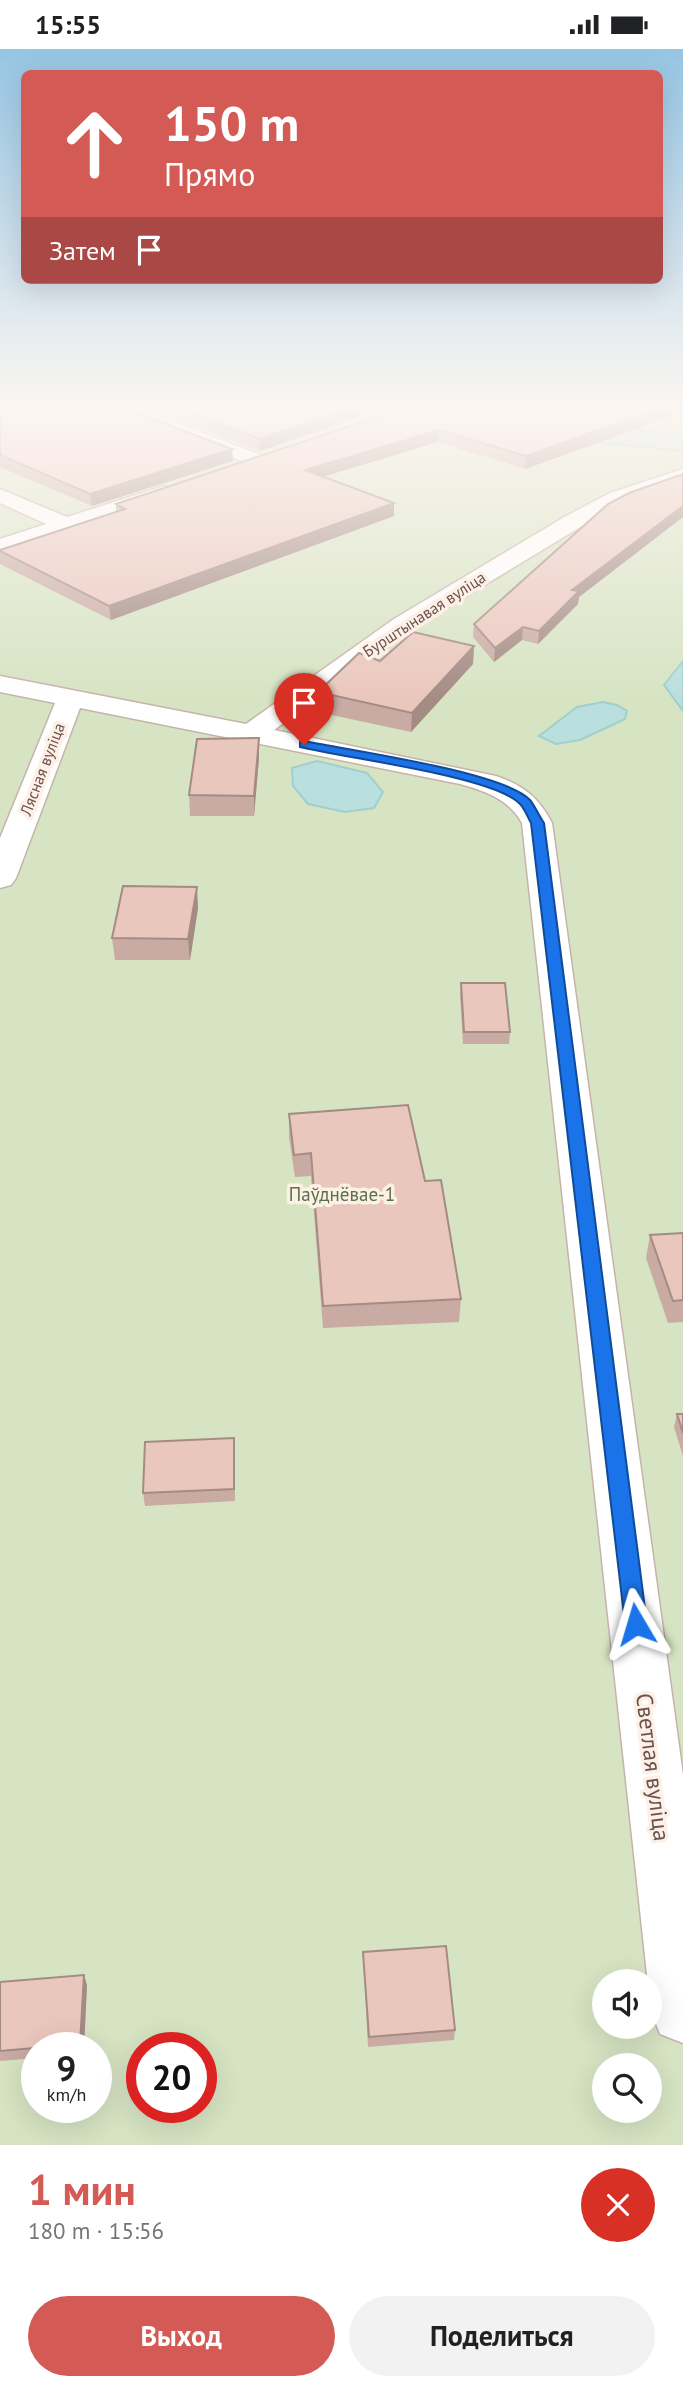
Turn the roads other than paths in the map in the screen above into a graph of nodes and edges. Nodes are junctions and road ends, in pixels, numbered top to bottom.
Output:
1 (22, 505) edge
2 (126, 505) edge
3 (606, 505) edge
4 (65, 524) junction
5 (0, 546) edge
6 (0, 684) edge
7 (69, 700) junction
8 (251, 734) junction
9 (0, 878) edge
10 (683, 2011) edge

1 - 4 lane
2 - 4 lane
3 - 8 lane, Бурштынавая вуліца
4 - 5 lane
6 - 7 lane, Светлая вуліца
7 - 8 lane, Светлая вуліца
7 - 9 lane, Лясная вуліца
8 - 10 lane, Светлая вуліца

